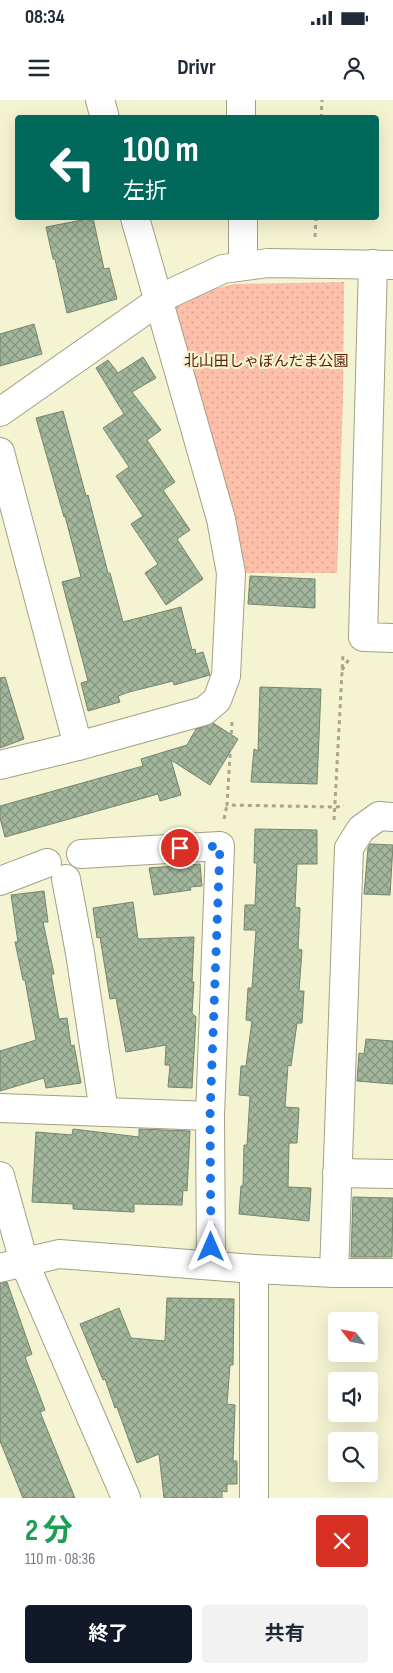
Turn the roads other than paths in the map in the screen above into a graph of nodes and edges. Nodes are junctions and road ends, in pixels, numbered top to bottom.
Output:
1 (100, 100) edge
2 (241, 100) edge
3 (104, 115) edge
4 (241, 115) edge
5 (136, 220) edge
6 (243, 220) edge
7 (383, 265) edge
8 (243, 266) junction
9 (159, 300) junction
10 (0, 412) edge
11 (0, 452) edge
12 (393, 638) edge
13 (78, 746) junction
14 (0, 765) edge
15 (386, 816) edge
16 (80, 854) dead end
17 (0, 881) edge
18 (0, 1108) edge
19 (104, 1112) junction
20 (210, 1116) junction
21 (337, 1173) junction
22 (393, 1174) edge
23 (0, 1176) edge
24 (12, 1265) edge
25 (211, 1265) junction
26 (254, 1268) junction
27 (334, 1273) junction
28 (393, 1273) edge
29 (126, 1498) edge
30 (254, 1498) edge

1 - 3 street
2 - 4 street
5 - 9 street
6 - 8 street
7 - 8 street
7 - 12 street
8 - 9 street
9 - 10 street
9 - 13 street
11 - 13 street
13 - 14 street
15 - 21 street
16 - 20 street
17 - 19 street
18 - 19 street
19 - 20 street
20 - 25 street
21 - 22 street
21 - 27 street
23 - 24 street
24 - 25 street
24 - 29 street
25 - 26 street
26 - 27 street
26 - 30 street
27 - 28 street

